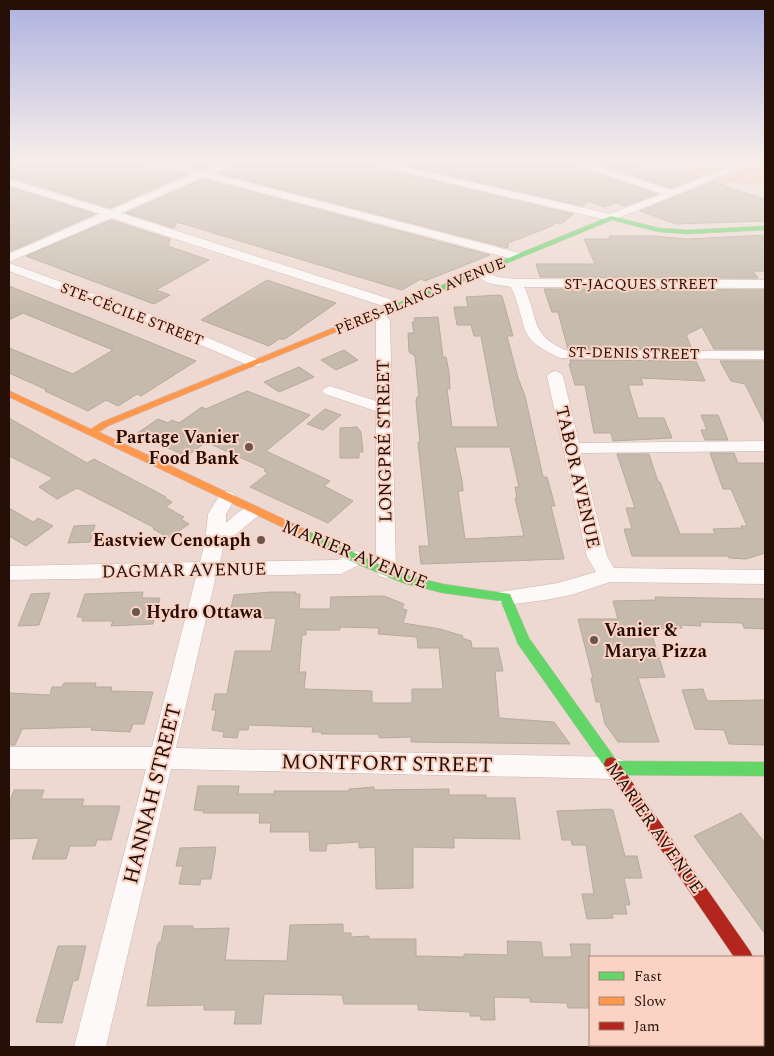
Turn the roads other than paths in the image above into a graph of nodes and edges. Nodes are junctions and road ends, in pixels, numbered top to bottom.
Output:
1 (100, 211) edge
2 (115, 211) edge
3 (345, 211) edge
4 (583, 211) edge
5 (629, 211) edge
6 (109, 214) junction
7 (612, 218) junction
8 (765, 228) edge
9 (516, 256) junction
10 (9, 258) edge
11 (9, 268) edge
12 (481, 272) junction
13 (516, 283) junction
14 (765, 284) edge
15 (386, 310) junction
16 (765, 355) edge
17 (255, 363) junction
18 (555, 376) dead end
19 (330, 391) dead end
20 (9, 394) edge
21 (385, 408) junction
22 (91, 433) junction
23 (765, 446) edge
24 (572, 448) junction
25 (227, 498) junction
26 (252, 511) junction
27 (215, 541) junction
28 (356, 558) junction
29 (207, 570) junction
30 (386, 570) junction
31 (9, 573) edge
32 (608, 576) junction
33 (765, 577) edge
34 (506, 597) junction
35 (9, 758) edge
36 (161, 758) junction
37 (614, 768) junction
38 (765, 769) edge
39 (743, 956) edge
40 (90, 1047) edge

1 - 6 street
2 - 6 street
3 - 9 street
4 - 7 street
5 - 7 street, PÈRES-BLANCS AVENUE
6 - 10 street
6 - 15 street
7 - 8 street
7 - 9 street, PÈRES-BLANCS AVENUE
9 - 12 street, PÈRES-BLANCS AVENUE
11 - 17 street, STE-CÉCILE STREET
12 - 13 street, ST-JACQUES STREET
12 - 15 street, PÈRES-BLANCS AVENUE
13 - 14 street, ST-JACQUES STREET
13 - 16 street, ST-DENIS STREET
15 - 17 street, PÈRES-BLANCS AVENUE
15 - 21 street, LONGPRÉ STREET
17 - 22 street, PÈRES-BLANCS AVENUE
18 - 24 street, TABOR AVENUE
19 - 21 street
20 - 22 street, MARIER AVENUE
21 - 30 street, LONGPRÉ STREET
22 - 25 street, MARIER AVENUE
23 - 24 street
24 - 32 street, TABOR AVENUE
25 - 26 street, MARIER AVENUE
25 - 27 street, HANNAH STREET
26 - 27 street
26 - 28 street, MARIER AVENUE
27 - 29 street, HANNAH STREET
28 - 29 street, DAGMAR AVENUE
28 - 30 street, MARIER AVENUE
29 - 31 street, DAGMAR AVENUE
29 - 36 street, HANNAH STREET
30 - 34 street, MARIER AVENUE
32 - 33 street
32 - 34 street
34 - 37 street, MARIER AVENUE
35 - 36 street, MONTFORT STREET
36 - 37 street, MONTFORT STREET
36 - 40 street, HANNAH STREET
37 - 38 street, MONTFORT STREET
37 - 39 street, MARIER AVENUE

